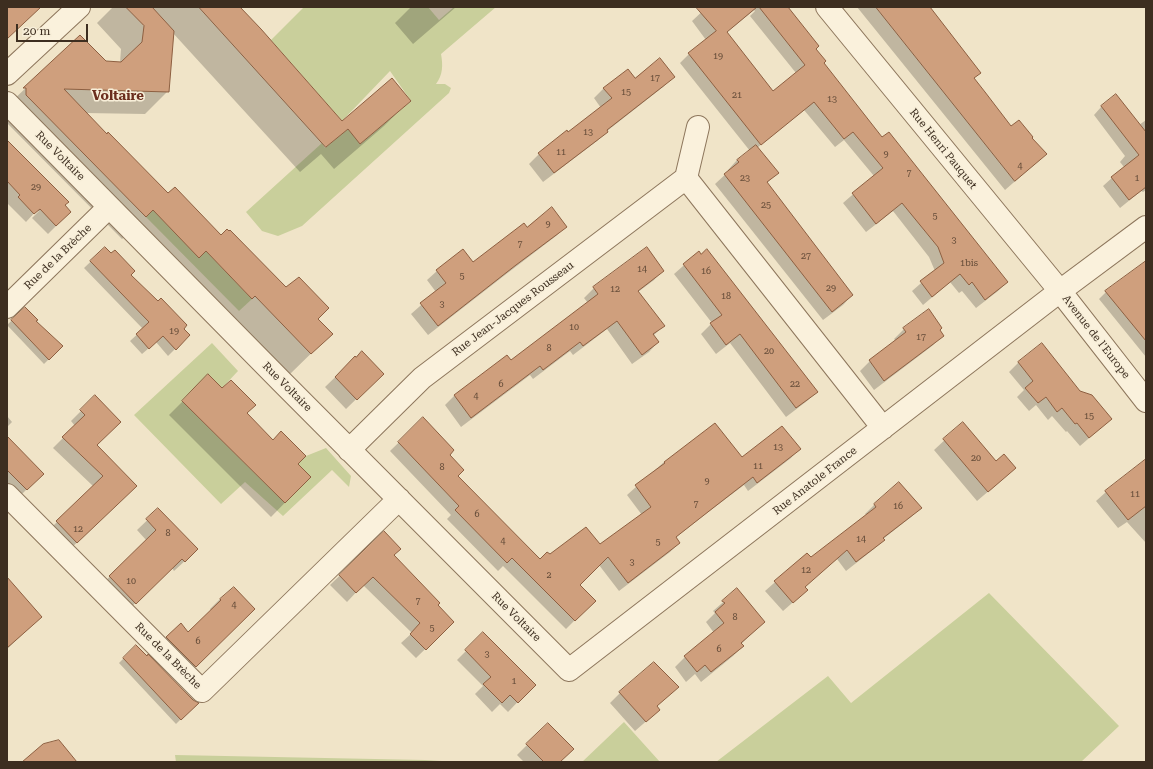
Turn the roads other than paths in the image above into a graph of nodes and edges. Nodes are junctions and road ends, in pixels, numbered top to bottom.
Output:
1 (79, 7) edge
2 (827, 7) edge
3 (7, 74) edge
4 (7, 103) edge
5 (698, 127) dead end
6 (686, 178) junction
7 (109, 207) junction
8 (1146, 227) edge
9 (1060, 291) junction
10 (7, 307) edge
11 (1146, 401) edge
12 (883, 428) junction
13 (350, 450) junction
14 (7, 495) edge
15 (399, 499) junction
16 (569, 670) joint

1 - 3 street
2 - 9 street, Rue Henri Pauquet
4 - 7 street, Rue Voltaire
5 - 6 street
6 - 12 street
6 - 13 street, Rue Jean-Jacques Rousseau
7 - 10 street, Rue de la Brèche
7 - 13 street, Rue Voltaire
8 - 9 street, Rue Anatole France
9 - 11 street, Avenue de l'Europe
9 - 12 street, Rue Anatole France
12 - 16 street, Rue Anatole France
13 - 15 street, Rue Voltaire
14 - 15 street, Rue de la Brèche
15 - 16 street, Rue Voltaire

